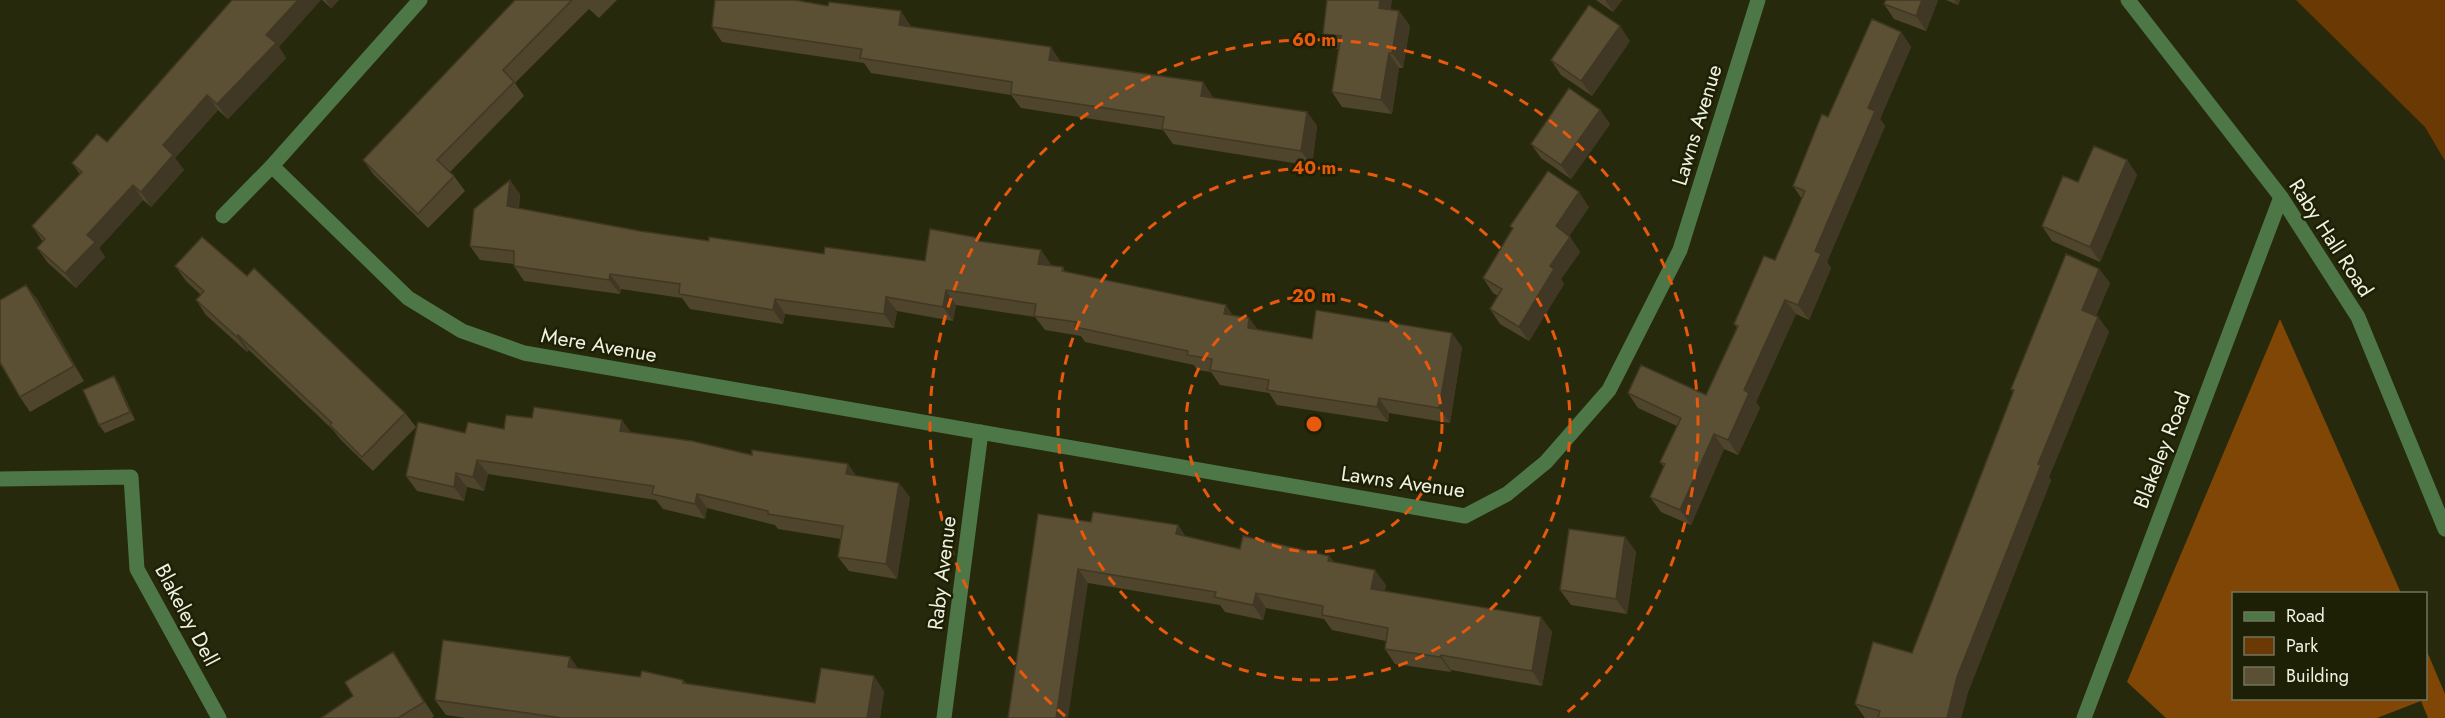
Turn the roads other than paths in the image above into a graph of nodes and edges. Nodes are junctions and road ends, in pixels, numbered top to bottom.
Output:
1 (420, 0) edge
2 (1758, 0) edge
3 (2128, 0) edge
4 (272, 166) junction
5 (2281, 197) junction
6 (223, 216) dead end
7 (981, 432) junction
8 (0, 479) edge
9 (2445, 529) edge
10 (219, 718) edge
11 (944, 718) edge
12 (2084, 718) edge

1 - 4 street
2 - 7 street, Lawns Avenue
3 - 5 street, Raby Hall Road
4 - 6 street
4 - 7 street, Mere Avenue
5 - 9 street, Raby Hall Road
5 - 12 street, Blakeley Road
7 - 11 street, Raby Avenue
8 - 10 street, Blakeley Dell

